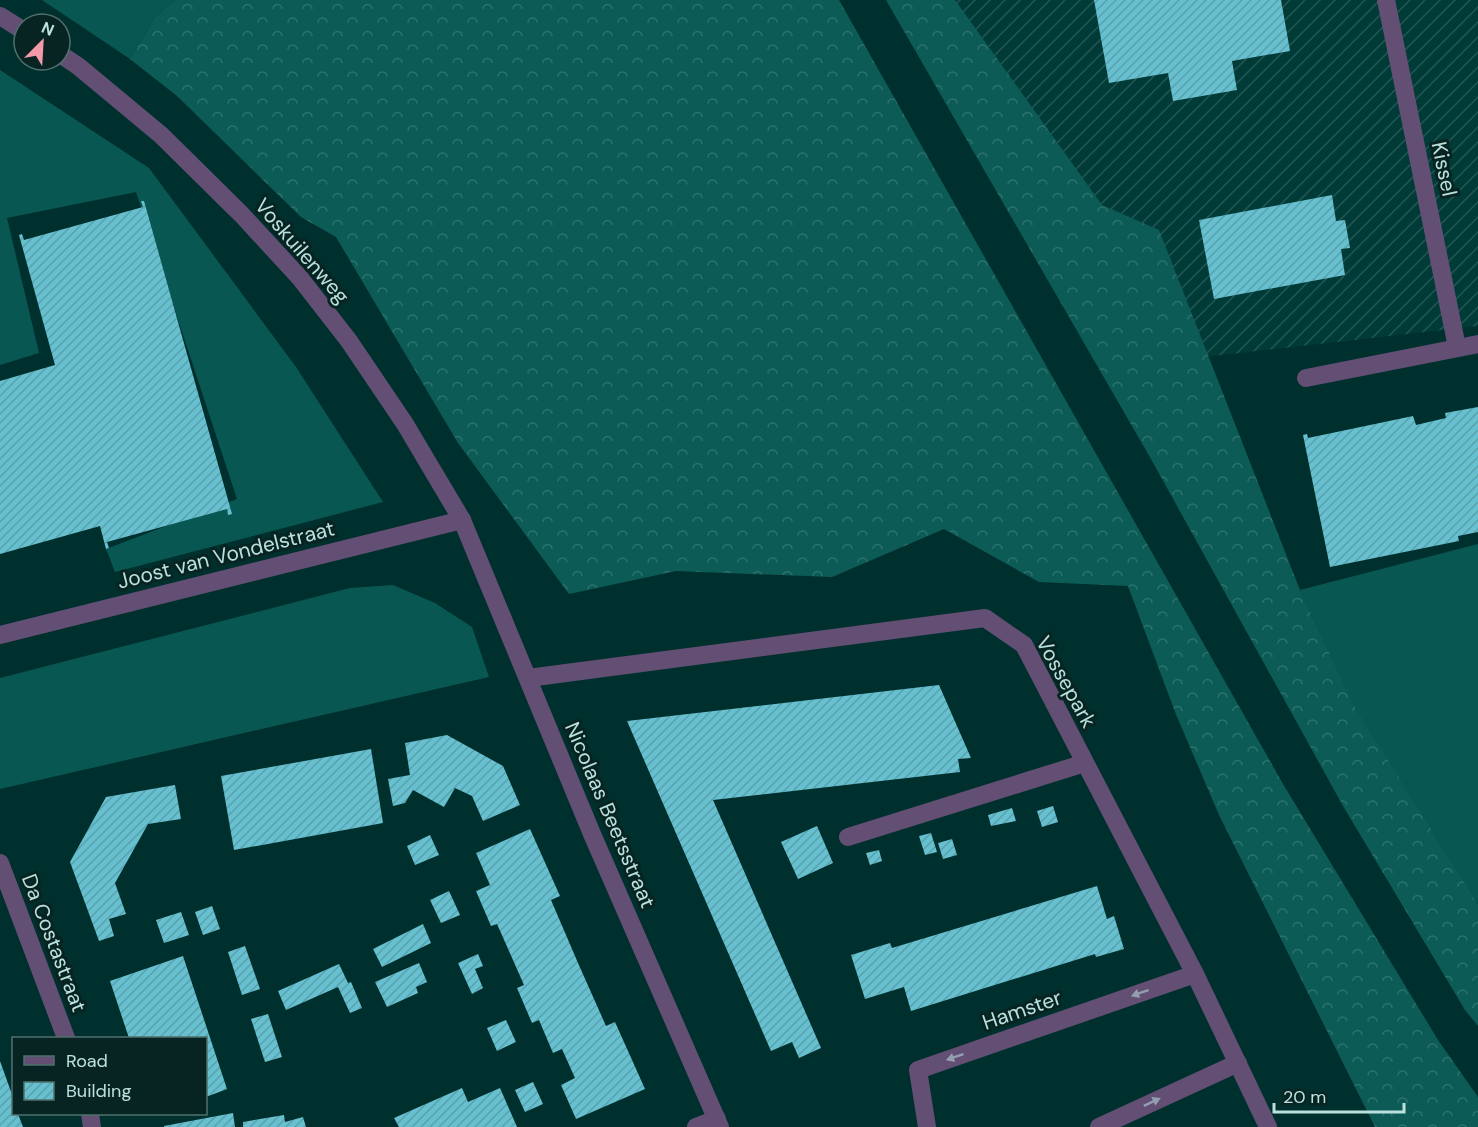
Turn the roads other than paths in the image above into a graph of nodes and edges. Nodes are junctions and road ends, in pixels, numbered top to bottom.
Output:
1 (1386, 0) edge
2 (72, 62) edge
3 (1478, 344) edge
4 (1457, 346) junction
5 (1306, 378) dead end
6 (462, 520) junction
7 (0, 634) edge
8 (528, 678) junction
9 (1085, 763) junction
10 (848, 837) dead end
11 (0, 863) edge
12 (1195, 974) junction
13 (66, 1037) edge
14 (1238, 1063) junction
15 (719, 1123) edge
16 (696, 1127) edge
17 (927, 1127) edge
18 (1099, 1127) edge
19 (1268, 1127) edge

1 - 4 street, Kissel
2 - 6 street, Voskuilenweg
3 - 4 street
4 - 5 street
6 - 7 street, Joost van Vondelstraat
6 - 8 street, Nicolaas Beetsstraat
8 - 9 street, Vossepark
8 - 15 street, Nicolaas Beetsstraat
9 - 10 street
9 - 12 street, Vossepark
11 - 13 street, Da Costastraat
12 - 14 street, Vossepark
12 -> 17 street, Hamster
18 -> 14 street
14 - 19 street, Vossepark
15 - 16 street

